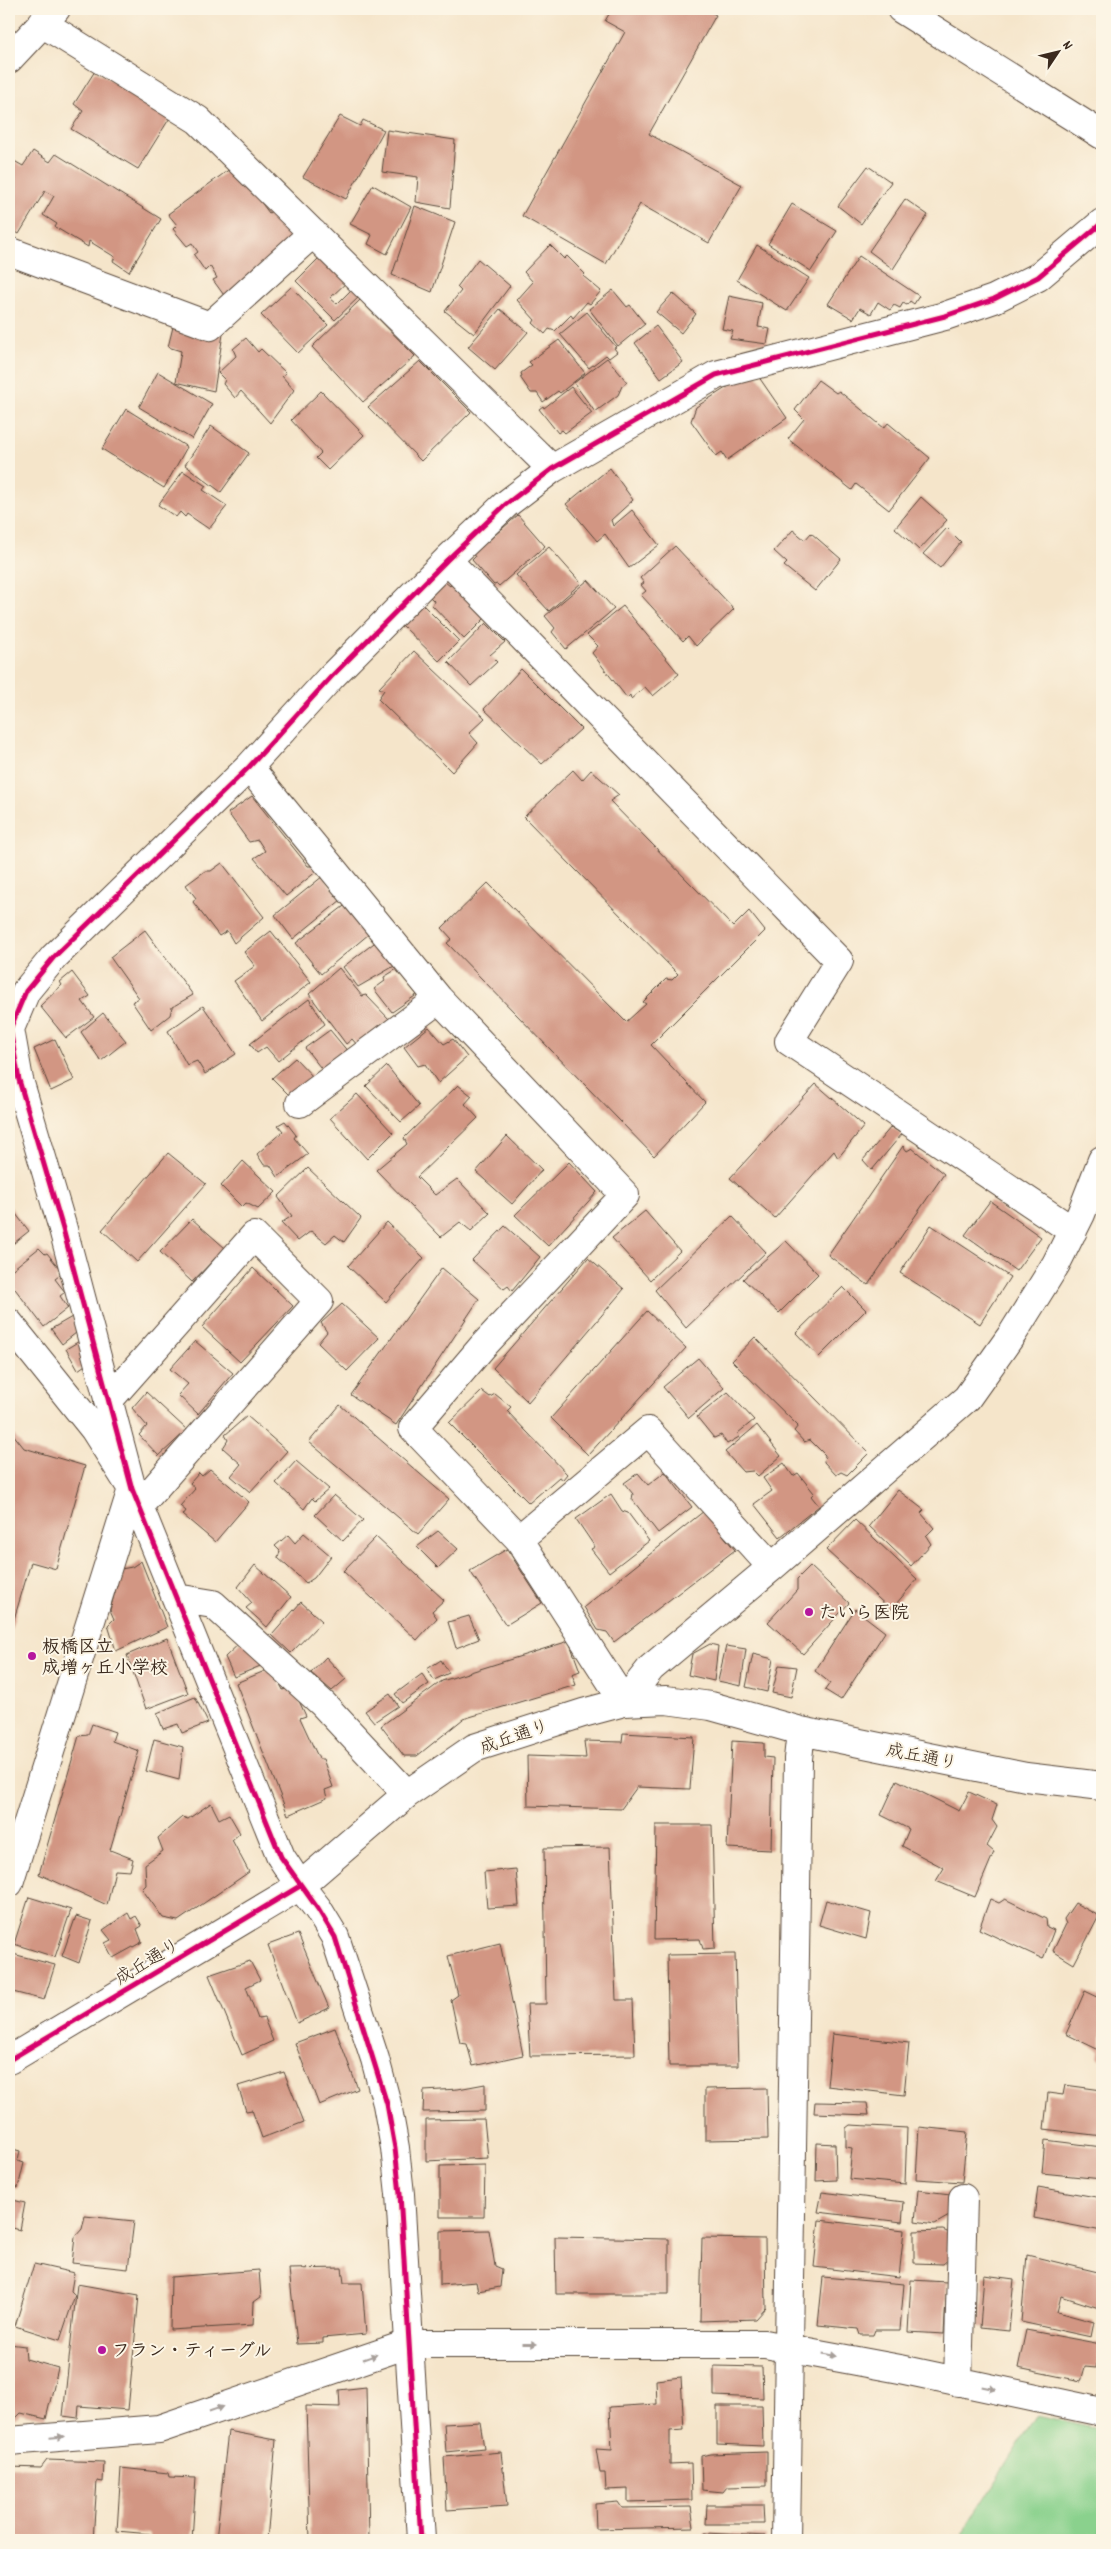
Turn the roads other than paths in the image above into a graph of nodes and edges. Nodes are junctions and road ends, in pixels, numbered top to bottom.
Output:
1 (902, 9) edge
2 (49, 16) edge
3 (9, 58) edge
4 (1102, 135) edge
5 (1102, 223) edge
6 (313, 232) junction
7 (9, 251) edge
8 (552, 469) junction
9 (448, 560) junction
10 (249, 767) junction
11 (439, 999) junction
12 (9, 1029) edge
13 (300, 1103) dead end
14 (1102, 1160) edge
15 (1073, 1231) junction
16 (9, 1323) edge
17 (108, 1402) junction
18 (135, 1498) junction
19 (519, 1539) junction
20 (772, 1567) junction
21 (176, 1598) junction
22 (624, 1702) junction
23 (802, 1731) junction
24 (1102, 1786) edge
25 (407, 1794) junction
26 (9, 1883) edge
27 (300, 1886) junction
28 (9, 2060) edge
29 (963, 2198) dead end
30 (408, 2344) junction
31 (788, 2347) junction
32 (958, 2382) junction
33 (1102, 2412) edge
34 (9, 2441) edge
35 (421, 2540) edge
36 (786, 2540) edge

1 - 4 street
2 - 3 street
2 - 6 street
5 - 8 street
6 - 7 street
6 - 8 street
8 - 9 street
9 - 10 street
9 - 15 street
10 - 11 street
10 - 12 street
11 - 13 street
11 - 19 street
12 - 17 street
14 - 15 street
15 - 20 street
16 - 18 street
17 - 18 street
17 - 18 street
18 - 21 street
18 - 26 street
19 - 20 street
19 - 22 street
20 - 22 street
21 - 25 street
21 - 27 street
22 - 23 street, 成丘通り
22 - 25 street, 成丘通り
23 - 24 street, 成丘通り
23 - 31 street
25 - 27 street, 成丘通り
27 - 28 street, 成丘通り
27 - 30 street
29 - 32 street
30 -> 31 street
34 -> 30 street
30 - 35 street
31 -> 32 street
31 - 36 street
32 -> 33 street

